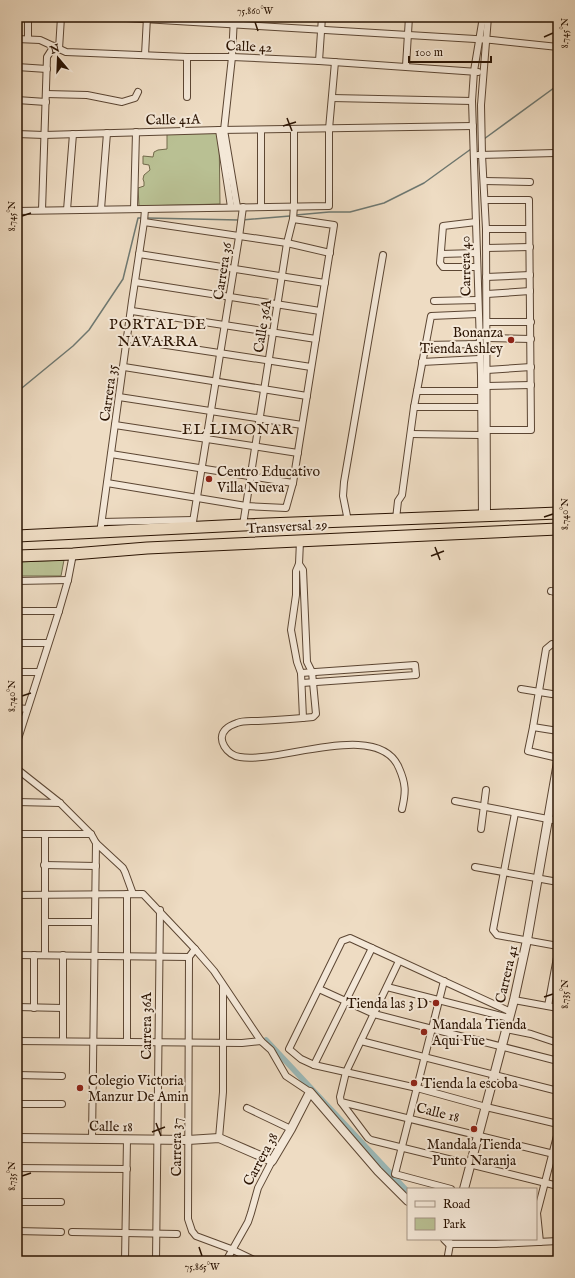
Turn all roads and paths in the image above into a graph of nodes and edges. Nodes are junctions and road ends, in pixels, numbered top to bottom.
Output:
1 (28, 17) edge
2 (61, 17) edge
3 (110, 17) edge
4 (234, 17) edge
5 (322, 17) edge
6 (409, 17) edge
7 (483, 17) edge
8 (488, 17) edge
9 (147, 18) edge
10 (234, 24) junction
11 (321, 30) junction
12 (408, 34) junction
13 (17, 39) edge
14 (28, 39) junction
15 (483, 39) junction
16 (558, 47) edge
17 (56, 48) junction
18 (145, 55) junction
19 (232, 57) junction
20 (187, 58) junction
21 (319, 61) junction
22 (335, 62) junction
23 (406, 66) junction
24 (17, 67) edge
25 (47, 69) junction
26 (474, 71) junction
27 (483, 72) junction
28 (138, 92) dead end
29 (46, 94) junction
30 (187, 97) dead end
31 (332, 98) junction
32 (17, 100) edge
33 (472, 101) junction
34 (46, 102) junction
35 (473, 126) junction
36 (294, 129) junction
37 (329, 129) junction
38 (221, 130) junction
39 (261, 130) junction
40 (136, 132) junction
41 (107, 133) junction
42 (17, 134) edge
43 (74, 134) junction
44 (44, 135) junction
45 (555, 152) dead end
46 (474, 155) junction
47 (482, 155) junction
48 (484, 181) junction
49 (530, 182) dead end
50 (485, 200) junction
51 (237, 207) junction
52 (261, 207) junction
53 (294, 208) junction
54 (100, 209) junction
55 (134, 209) junction
56 (145, 209) junction
57 (42, 210) junction
58 (67, 210) junction
59 (17, 211) edge
60 (293, 218) junction
61 (144, 222) junction
62 (476, 222) junction
63 (486, 229) junction
64 (529, 229) junction
65 (239, 237) junction
66 (287, 244) junction
67 (530, 247) junction
68 (486, 248) junction
69 (476, 253) junction
70 (139, 254) junction
71 (330, 254) junction
72 (441, 254) junction
73 (383, 255) dead end
74 (477, 267) junction
75 (234, 269) junction
76 (530, 275) junction
77 (282, 276) junction
78 (486, 276) junction
79 (135, 282) junction
80 (325, 283) junction
81 (530, 291) junction
82 (487, 294) junction
83 (230, 296) junction
84 (478, 300) junction
85 (434, 301) dead end
86 (277, 304) junction
87 (132, 311) junction
88 (320, 311) junction
89 (478, 314) junction
90 (487, 322) junction
91 (530, 322) junction
92 (225, 325) junction
93 (273, 332) junction
94 (316, 338) junction
95 (487, 338) junction
96 (531, 339) junction
97 (127, 340) junction
98 (479, 344) junction
99 (425, 345) junction
100 (220, 353) junction
101 (479, 359) junction
102 (269, 360) junction
103 (422, 362) junction
104 (124, 367) junction
105 (311, 367) junction
106 (531, 367) junction
107 (487, 370) junction
108 (216, 382) junction
109 (530, 385) junction
110 (264, 389) junction
111 (485, 389) junction
112 (417, 391) junction
113 (307, 396) junction
114 (119, 397) junction
115 (414, 407) junction
116 (481, 407) junction
117 (211, 411) junction
118 (260, 419) junction
119 (115, 425) junction
120 (302, 425) junction
121 (487, 430) junction
122 (411, 434) junction
123 (480, 435) junction
124 (206, 439) junction
125 (255, 447) junction
126 (298, 453) junction
127 (111, 454) junction
128 (202, 468) junction
129 (250, 476) junction
130 (107, 483) junction
131 (293, 483) junction
132 (197, 497) junction
133 (246, 506) junction
134 (558, 513) edge
135 (484, 516) junction
136 (396, 519) junction
137 (348, 521) junction
138 (102, 522) junction
139 (192, 524) junction
140 (243, 525) junction
141 (558, 529) edge
142 (100, 533) junction
143 (17, 536) edge
144 (300, 541) junction
145 (73, 554) junction
146 (17, 556) edge
147 (299, 564) junction
148 (68, 580) junction
149 (17, 581) edge
150 (551, 591) dead end
151 (558, 593) edge
152 (17, 611) edge
153 (59, 611) junction
154 (17, 643) edge
155 (48, 643) junction
156 (558, 646) edge
157 (362, 668) junction
158 (17, 672) edge
159 (38, 672) junction
160 (312, 672) junction
161 (301, 673) junction
162 (364, 678) junction
163 (314, 682) junction
164 (302, 683) junction
165 (521, 689) dead end
166 (539, 692) junction
167 (558, 695) edge
168 (17, 708) edge
169 (27, 709) junction
170 (303, 718) junction
171 (533, 727) junction
172 (558, 731) edge
173 (17, 740) edge
174 (558, 758) edge
175 (558, 762) edge
176 (17, 769) edge
177 (486, 790) dead end
178 (455, 801) dead end
179 (17, 802) edge
180 (60, 803) junction
181 (484, 806) junction
182 (402, 809) dead end
183 (516, 812) junction
184 (549, 819) junction
185 (558, 821) edge
186 (481, 829) dead end
187 (17, 834) edge
188 (45, 834) junction
189 (91, 834) junction
190 (96, 843) junction
191 (44, 865) junction
192 (96, 866) junction
193 (475, 867) dead end
194 (504, 872) junction
195 (538, 879) junction
196 (558, 882) edge
197 (95, 894) junction
198 (130, 894) junction
199 (17, 895) edge
200 (45, 895) junction
201 (160, 910) junction
202 (45, 922) junction
203 (95, 922) junction
204 (528, 940) junction
205 (558, 946) edge
206 (372, 948) junction
207 (195, 949) junction
208 (558, 952) edge
209 (17, 954) edge
210 (34, 955) junction
211 (45, 955) junction
212 (63, 955) junction
213 (95, 956) junction
214 (126, 956) junction
215 (158, 956) junction
216 (189, 957) junction
217 (399, 960) junction
218 (444, 981) junction
219 (223, 986) junction
220 (387, 987) junction
221 (319, 989) junction
222 (438, 1000) junction
223 (514, 1000) junction
224 (345, 1001) junction
225 (548, 1006) junction
226 (17, 1008) edge
227 (34, 1008) junction
228 (63, 1008) junction
229 (558, 1008) edge
230 (374, 1014) junction
231 (510, 1015) junction
232 (431, 1029) junction
233 (506, 1029) junction
234 (17, 1041) edge
235 (63, 1041) junction
236 (94, 1041) junction
237 (261, 1041) junction
238 (360, 1041) junction
239 (126, 1042) junction
240 (158, 1042) junction
241 (189, 1042) junction
242 (224, 1043) junction
243 (558, 1043) edge
244 (502, 1046) junction
245 (424, 1057) junction
246 (558, 1061) edge
247 (314, 1064) junction
248 (346, 1072) junction
249 (17, 1075) edge
250 (494, 1075) junction
251 (62, 1076) dead end
252 (416, 1088) junction
253 (558, 1090) edge
254 (310, 1092) junction
255 (341, 1102) junction
256 (17, 1104) edge
257 (62, 1104) dead end
258 (486, 1107) junction
259 (247, 1108) dead end
260 (409, 1118) junction
261 (558, 1124) edge
262 (291, 1129) junction
263 (558, 1132) edge
264 (478, 1135) junction
265 (17, 1138) edge
266 (219, 1138) junction
267 (92, 1139) junction
268 (127, 1139) junction
269 (157, 1140) junction
270 (188, 1140) junction
271 (402, 1148) junction
272 (555, 1154) edge
273 (272, 1161) junction
274 (470, 1164) junction
275 (17, 1168) edge
276 (127, 1168) junction
277 (545, 1182) junction
278 (558, 1186) edge
279 (447, 1188) edge
280 (464, 1188) edge
281 (407, 1200) edge
282 (17, 1202) edge
283 (61, 1202) dead end
284 (537, 1212) edge
285 (17, 1231) edge
286 (538, 1231) edge
287 (61, 1232) dead end
288 (72, 1232) dead end
289 (126, 1233) junction
290 (157, 1234) junction
291 (177, 1234) dead end
292 (449, 1240) edge
293 (558, 1241) edge
294 (540, 1242) junction
295 (231, 1249) junction
296 (558, 1260) edge
297 (125, 1261) edge
298 (156, 1261) edge
299 (226, 1261) edge
300 (256, 1261) edge
301 (447, 1261) edge
302 (531, 1261) edge

1 - 14 street
2 - 17 street
3 - 9 street
4 - 10 street
5 - 11 street
6 - 12 street
7 - 15 street, Carrera 40
8 - 15 street, Carrera 40
9 - 10 street
9 - 18 street
10 - 11 street
10 - 19 street
11 - 12 street
11 - 21 street
12 - 15 street
12 - 23 street
13 - 14 street, Calle 42
14 - 17 street, Calle 42
15 - 16 street
15 - 26 street, Carrera 40
15 - 27 street, Carrera 40
17 - 18 street, Calle 42
17 - 25 street
18 - 20 street, Calle 42
19 - 20 street, Calle 42
19 - 21 street, Calle 42
19 - 38 street
20 - 30 street
21 - 22 street, Calle 42
22 - 23 street, Calle 42
22 - 31 street
23 - 26 street, Calle 42
24 - 25 street
25 - 29 street
26 - 27 street, Calle 42
26 - 33 street, Carrera 40
27 - 47 street, Carrera 40
28 - 29 street
29 - 34 street
31 - 33 street
31 - 37 street
32 - 34 street
33 - 35 street, Carrera 40
34 - 44 street
35 - 37 street, Calle 41A
35 - 46 street, Carrera 40
36 - 37 street, Calle 41A
36 - 39 street, Calle 41A
36 - 53 street, Calle 36A
37 - 53 street
38 - 39 street, Calle 41A
38 - 40 street, Calle 41A
38 - 51 street, Carrera 36
39 - 52 street
40 - 41 street, Calle 41A
40 - 55 street
41 - 43 street, Calle 41A
41 - 54 street
42 - 44 street, Calle 41A
43 - 44 street, Calle 41A
43 - 58 street
44 - 57 street
45 - 47 street
46 - 47 street
46 - 62 street, Carrera 40
47 - 48 street, Carrera 40
48 - 49 street
48 - 50 street, Carrera 40
50 - 63 street, Carrera 40
50 - 64 street
51 - 52 street
51 - 56 street
51 - 65 street, Carrera 36
52 - 53 street
53 - 60 street, Calle 36A
54 - 55 street
54 - 58 street
55 - 56 street
56 - 61 street, Carrera 35
57 - 58 street
57 - 59 street
60 - 66 street, Calle 36A
60 - 71 street
61 - 65 street
61 - 70 street, Carrera 35
62 - 69 street, Carrera 40
62 - 72 street
63 - 64 street
63 - 68 street, Carrera 40
64 - 67 street
65 - 66 street
65 - 75 street, Carrera 36
66 - 71 street
66 - 77 street, Calle 36A
67 - 68 street
67 - 76 street
68 - 78 street, Carrera 40
69 - 72 street
69 - 74 street, Carrera 40
70 - 75 street
70 - 79 street, Carrera 35
71 - 80 street
72 - 74 street
73 - 137 street
74 - 84 street, Carrera 40
75 - 77 street
75 - 83 street, Carrera 36
76 - 78 street
76 - 81 street
77 - 80 street
77 - 86 street, Calle 36A
78 - 82 street, Carrera 40
79 - 83 street
79 - 87 street, Carrera 35
80 - 88 street
81 - 82 street
81 - 91 street
82 - 90 street, Carrera 40
83 - 86 street
83 - 92 street, Carrera 36
84 - 85 street
84 - 89 street, Carrera 40
86 - 88 street
86 - 93 street, Calle 36A
87 - 92 street
87 - 97 street, Carrera 35
88 - 94 street
89 - 98 street, Carrera 40
89 - 99 street
90 - 91 street
90 - 95 street, Carrera 40
91 - 96 street
92 - 93 street
92 - 100 street, Carrera 36
93 - 94 street
93 - 102 street, Calle 36A
94 - 105 street
95 - 96 street
95 - 107 street, Carrera 40
96 - 106 street
97 - 100 street
97 - 104 street, Carrera 35
98 - 99 street
98 - 101 street, Carrera 40
99 - 103 street
100 - 102 street
100 - 108 street, Carrera 36
101 - 103 street
101 - 111 street, Carrera 40
102 - 105 street
102 - 110 street, Calle 36A
103 - 112 street
104 - 108 street
104 - 114 street, Carrera 35
105 - 113 street
106 - 107 street
106 - 109 street
107 - 111 street, Carrera 40
108 - 110 street
108 - 117 street, Carrera 36
109 - 111 street
109 - 121 street
110 - 113 street
110 - 118 street, Calle 36A
111 - 112 street
111 - 116 street, Carrera 40
111 - 121 street, Carrera 40
112 - 115 street
113 - 120 street
114 - 117 street
114 - 119 street, Carrera 35
115 - 116 street
115 - 122 street
116 - 123 street, Carrera 40
117 - 118 street
117 - 124 street, Carrera 36
118 - 120 street
118 - 125 street, Calle 36A
119 - 124 street
119 - 127 street, Carrera 35
120 - 126 street
121 - 135 street, Carrera 40
122 - 123 street
122 - 136 street
123 - 135 street, Carrera 40
124 - 125 street
124 - 128 street, Carrera 36
125 - 126 street
125 - 129 street, Calle 36A
126 - 131 street
127 - 128 street
127 - 130 street, Carrera 35
128 - 129 street
128 - 132 street, Carrera 36
129 - 131 street
129 - 133 street, Calle 36A
130 - 132 street
130 - 138 street, Carrera 35
131 - 133 street
132 - 133 street
132 - 139 street, Carrera 36
133 - 140 street, Calle 36A
134 - 135 highway, Transversal 29
135 - 136 highway, Transversal 29
136 - 137 highway, Transversal 29
137 - 140 highway, Transversal 29
138 - 139 street
138 - 142 street, Carrera 35
139 - 140 highway, Transversal 29
139 - 142 highway, Transversal 29
141 - 144 highway, Transversal 29
142 - 143 highway, Transversal 29
144 - 145 highway, Transversal 29
144 - 147 street
145 - 146 highway, Transversal 29
145 - 148 street
147 - 160 street
147 - 161 street
148 - 149 street
148 - 153 street
150 - 151 street
152 - 153 street
153 - 155 street
154 - 155 street
155 - 159 street
156 - 166 street
157 - 160 street
157 - 162 street
157 - 162 street
158 - 159 street
159 - 169 street
160 - 161 street
160 - 163 street
161 - 164 street
162 - 163 street
163 - 164 street
163 - 170 street
164 - 170 street
165 - 166 street
166 - 167 street
166 - 171 street
168 - 169 street
169 - 173 street
170 - 182 street
171 - 172 street
171 - 174 street
175 - 184 street, Carrera 41
176 - 180 street
177 - 181 street
178 - 181 street
179 - 180 street
180 - 189 street
181 - 183 street
181 - 186 street
183 - 184 street
183 - 194 street
184 - 185 street
184 - 195 street, Carrera 41
187 - 188 street
188 - 189 street
188 - 191 street
189 - 190 street
190 - 192 street
190 - 198 street
191 - 192 street
191 - 200 street
192 - 197 street
193 - 194 street
194 - 195 street
194 - 204 street
195 - 196 street
195 - 204 street, Carrera 41
197 - 198 street
197 - 200 street
197 - 203 street
198 - 201 street
198 - 214 street
199 - 200 street
200 - 202 street
201 - 207 street
201 - 215 street, Carrera 36A
202 - 203 street
202 - 211 street
203 - 213 street
204 - 205 street
204 - 223 street, Carrera 41
206 - 217 street
206 - 221 street
206 - 224 street
207 - 216 street
207 - 219 street
208 - 225 street
209 - 210 street
210 - 211 street
210 - 227 street
211 - 212 street
212 - 213 street
212 - 228 street
213 - 214 street
213 - 236 street
214 - 215 street
214 - 239 street
215 - 216 street
215 - 240 street, Carrera 36A
216 - 241 street, Carrera 37
217 - 218 street
217 - 220 street
218 - 222 street
218 - 231 street
219 - 237 street
219 - 242 street
220 - 222 street
220 - 230 street
221 - 224 street
221 - 247 street
222 - 231 street
222 - 232 street
223 - 225 street
223 - 231 street, Carrera 41
224 - 230 street
224 - 247 street
225 - 229 street
226 - 227 street
227 - 228 street
228 - 235 street
230 - 232 street
230 - 238 street
231 - 233 street, Carrera 41
232 - 244 street
232 - 245 street
233 - 243 street
233 - 244 street, Carrera 41
234 - 235 street
235 - 236 street
236 - 239 street
236 - 267 street
237 - 242 street
237 - 254 street
238 - 245 street
238 - 248 street
239 - 240 street
240 - 241 street
240 - 269 street, Carrera 36A
241 - 242 street
241 - 270 street, Carrera 37
242 - 266 street
244 - 246 street
244 - 250 street, Carrera 41
245 - 250 street
245 - 252 street
247 - 248 street
248 - 252 street
248 - 255 street
249 - 251 street
250 - 253 street
250 - 258 street, Carrera 41
252 - 258 street
252 - 260 street
254 - 262 street, Carrera 38
254 - 281 street
255 - 260 street, Calle 18
255 - 271 street
256 - 257 street
258 - 261 street
258 - 264 street, Carrera 41
259 - 262 street
260 - 264 street, Calle 18
260 - 271 street
262 - 273 street, Carrera 38
263 - 272 street
264 - 272 street, Calle 18
264 - 274 street, Carrera 41
265 - 267 street, Calle 18
266 - 270 street, Calle 18
266 - 273 street, Calle 18
267 - 268 street, Calle 18
268 - 269 street, Calle 18
268 - 276 street
269 - 270 street, Calle 18
269 - 290 street, Carrera 36A
270 - 295 street, Carrera 37
271 - 274 street
271 - 279 street
272 - 277 street
273 - 295 street, Carrera 38
274 - 277 street
274 - 280 street, Carrera 41
275 - 276 street
276 - 289 street
277 - 278 street
277 - 284 street
282 - 283 street
284 - 286 street
285 - 287 street
286 - 294 street
288 - 289 street
289 - 290 street
289 - 297 street
290 - 291 street
290 - 298 street, Carrera 36A
292 - 294 street
292 - 301 street
293 - 294 street
295 - 299 street, Carrera 38
295 - 300 street, Carrera 37
296 - 302 street

